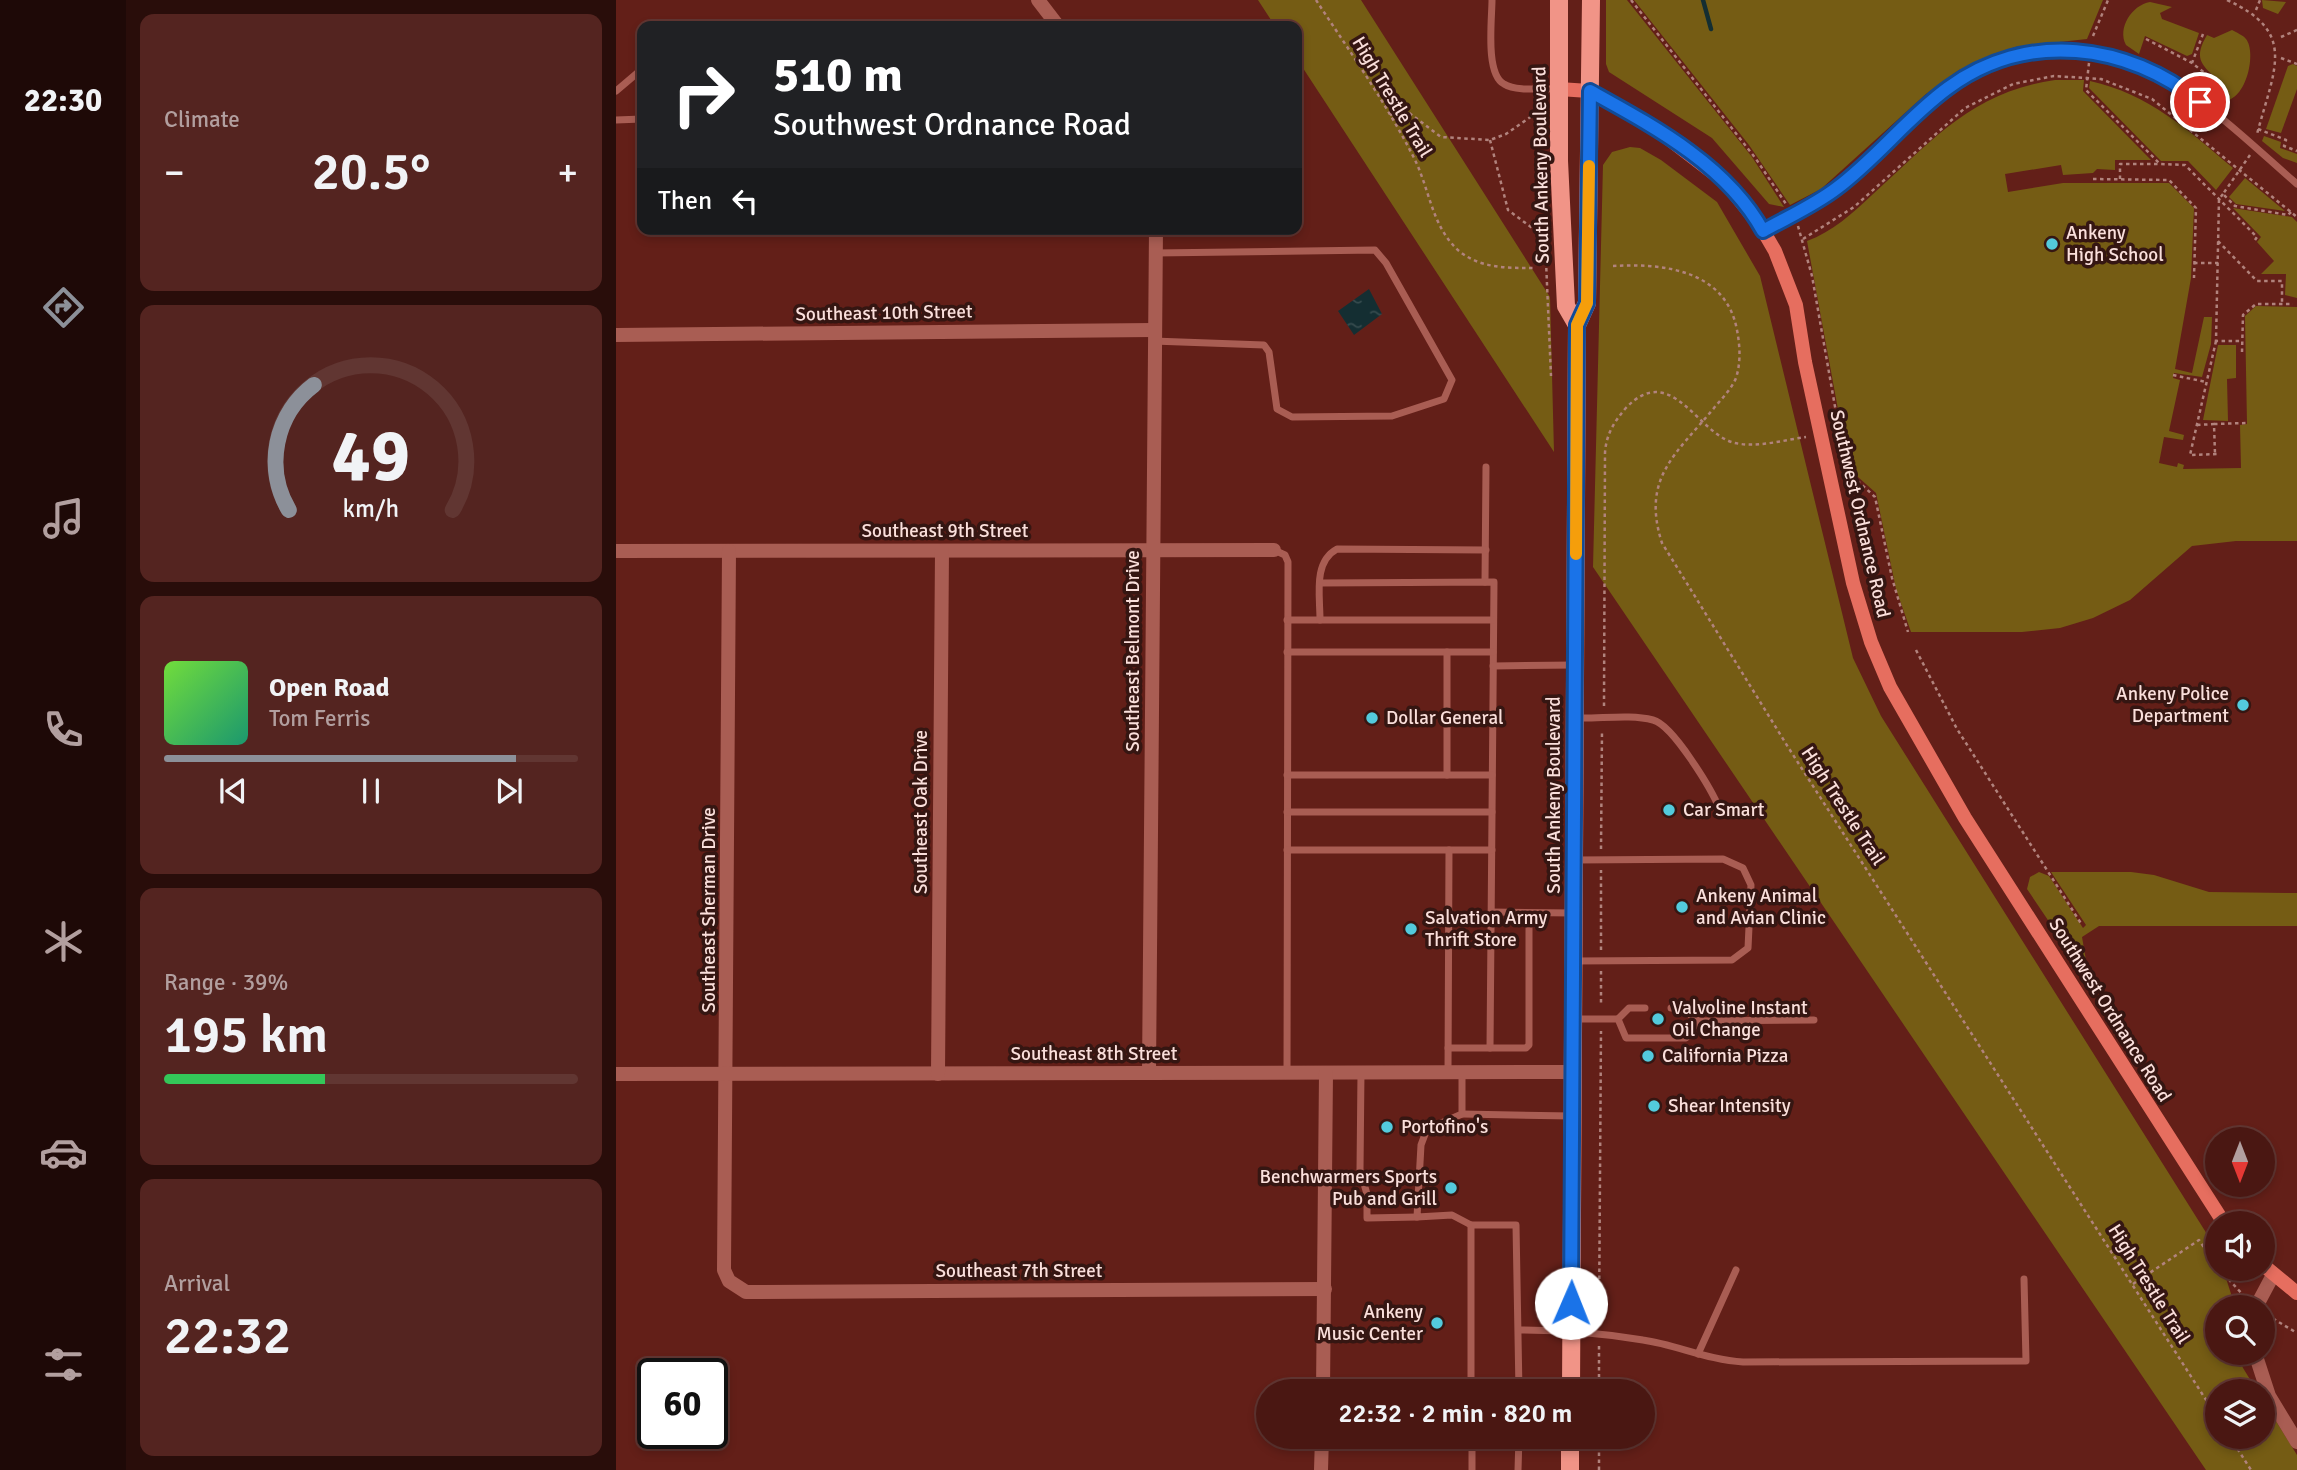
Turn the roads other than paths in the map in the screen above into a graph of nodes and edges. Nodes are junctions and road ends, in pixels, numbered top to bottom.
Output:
1 (1038, 0) edge
2 (1492, 0) edge
3 (1559, 0) edge
4 (1591, 0) edge
5 (1054, 21) edge
6 (637, 73) edge
7 (1559, 89) junction
8 (616, 91) edge
9 (1590, 91) junction
10 (637, 119) edge
11 (616, 120) edge
12 (2297, 184) edge
13 (1763, 231) junction
14 (1156, 235) edge
15 (1155, 253) junction
16 (1577, 325) junction
17 (616, 335) edge
18 (1153, 335) junction
19 (1486, 467) dead end
20 (1153, 549) junction
21 (1274, 550) joint
22 (1486, 550) junction
23 (616, 551) edge
24 (729, 551) junction
25 (942, 551) junction
26 (1485, 582) junction
27 (1320, 583) junction
28 (1287, 620) junction
29 (1320, 620) junction
30 (1493, 620) junction
31 (1287, 652) junction
32 (1447, 652) junction
33 (1493, 652) junction
34 (1576, 665) junction
35 (1493, 666) junction
36 (1575, 718) junction
37 (1287, 775) junction
38 (1447, 775) junction
39 (1492, 775) junction
40 (1720, 810) dead end
41 (1287, 811) junction
42 (1492, 811) junction
43 (1287, 850) junction
44 (1449, 850) junction
45 (1492, 850) junction
46 (1574, 860) junction
47 (1491, 912) junction
48 (1529, 913) junction
49 (1574, 913) junction
50 (1574, 961) junction
51 (1645, 1008) dead end
52 (1671, 1008) dead end
53 (1574, 1019) junction
54 (1618, 1019) junction
55 (1814, 1020) dead end
56 (1698, 1021) junction
57 (1448, 1048) junction
58 (1490, 1048) junction
59 (1287, 1072) junction
60 (1361, 1072) junction
61 (1455, 1072) junction
62 (1573, 1072) junction
63 (937, 1073) junction
64 (1149, 1073) junction
65 (1326, 1073) junction
66 (616, 1074) edge
67 (727, 1074) junction
68 (1462, 1114) junction
69 (1573, 1116) junction
70 (2216, 1211) edge
71 (1417, 1217) junction
72 (1471, 1225) junction
73 (724, 1270) joint
74 (1736, 1270) dead end
75 (2275, 1276) edge
76 (2024, 1279) dead end
77 (1325, 1289) junction
78 (2297, 1293) edge
79 (1571, 1330) junction
80 (1519, 1331) junction
81 (1698, 1354) junction
82 (2259, 1365) edge
83 (1323, 1379) edge
84 (1472, 1379) edge
85 (1519, 1379) edge
86 (1570, 1379) edge
87 (2297, 1442) edge
88 (1322, 1449) edge
89 (1472, 1449) edge
90 (1518, 1449) edge
91 (1570, 1449) edge
92 (1321, 1470) edge
93 (1472, 1470) edge
94 (1518, 1470) edge
95 (1570, 1470) edge

1 - 5 street
2 - 7 lane
3 - 7 main road, South Ankeny Boulevard
4 - 9 main road, South Ankeny Boulevard
6 - 8 lane
7 - 9 street, Southwest Ordnance Road
7 - 16 main road, South Ankeny Boulevard
9 - 13 street, Southwest Ordnance Road
9 - 16 main road, South Ankeny Boulevard
10 - 11 lane
12 - 13 lane
13 - 70 street, Southwest Ordnance Road
14 - 15 street, Southeast Belmont Drive
15 - 18 street, Southeast Belmont Drive
15 - 18 lane
16 - 34 main road, South Ankeny Boulevard
17 - 18 street, Southeast 10th Street
18 - 20 street, Southeast Belmont Drive
19 - 22 lane
20 - 21 street, Southeast 9th Street
20 - 25 street, Southeast 9th Street
20 - 64 street, Southeast Belmont Drive
21 - 28 lane
22 - 26 lane
22 - 27 lane
23 - 24 street, Southeast 9th Street
24 - 25 street, Southeast 9th Street
24 - 67 street, Southeast Sherman Drive
25 - 63 street, Southeast Oak Drive
26 - 27 lane
26 - 30 lane
27 - 29 lane
28 - 29 lane
28 - 31 lane
29 - 30 lane
30 - 33 lane
31 - 32 lane
31 - 37 lane
32 - 33 lane
32 - 38 lane
33 - 35 lane
34 - 35 lane
34 - 36 main road, South Ankeny Boulevard
35 - 39 lane
36 - 40 lane
36 - 46 main road, South Ankeny Boulevard
37 - 38 lane
37 - 41 lane
38 - 39 lane
39 - 42 lane
41 - 42 lane
41 - 43 lane
42 - 45 lane
43 - 44 lane
43 - 59 lane
44 - 45 lane
44 - 57 lane
45 - 47 lane
46 - 49 main road, South Ankeny Boulevard
46 - 50 lane
47 - 48 lane
47 - 58 lane
48 - 49 lane
48 - 58 lane
49 - 50 main road, South Ankeny Boulevard
50 - 53 main road, South Ankeny Boulevard
51 - 54 lane
52 - 56 lane
53 - 54 lane
53 - 62 main road, South Ankeny Boulevard
54 - 56 lane
55 - 56 lane
57 - 58 lane
57 - 61 lane
59 - 64 street, Southeast 8th Street
59 - 65 street, Southeast 8th Street
60 - 61 street, Southeast 8th Street
60 - 65 street, Southeast 8th Street
60 - 71 lane
61 - 62 street, Southeast 8th Street
61 - 68 lane
62 - 69 main road, South Ankeny Boulevard
63 - 64 street, Southeast 8th Street
63 - 67 street, Southeast 8th Street
65 - 77 street
66 - 67 street, Southeast 8th Street
67 - 73 street, Southeast Sherman Drive
68 - 69 lane
68 - 71 lane
69 - 79 main road, South Ankeny Boulevard
71 - 72 lane
72 - 80 lane
72 - 84 lane
73 - 77 street, Southeast 7th Street
74 - 81 lane
75 - 78 street
76 - 81 lane
77 - 83 street
79 - 80 lane
79 - 81 lane
79 - 86 main road, South Ankeny Boulevard
80 - 85 lane
82 - 87 street
88 - 92 street
89 - 93 lane
90 - 94 lane
91 - 95 main road

